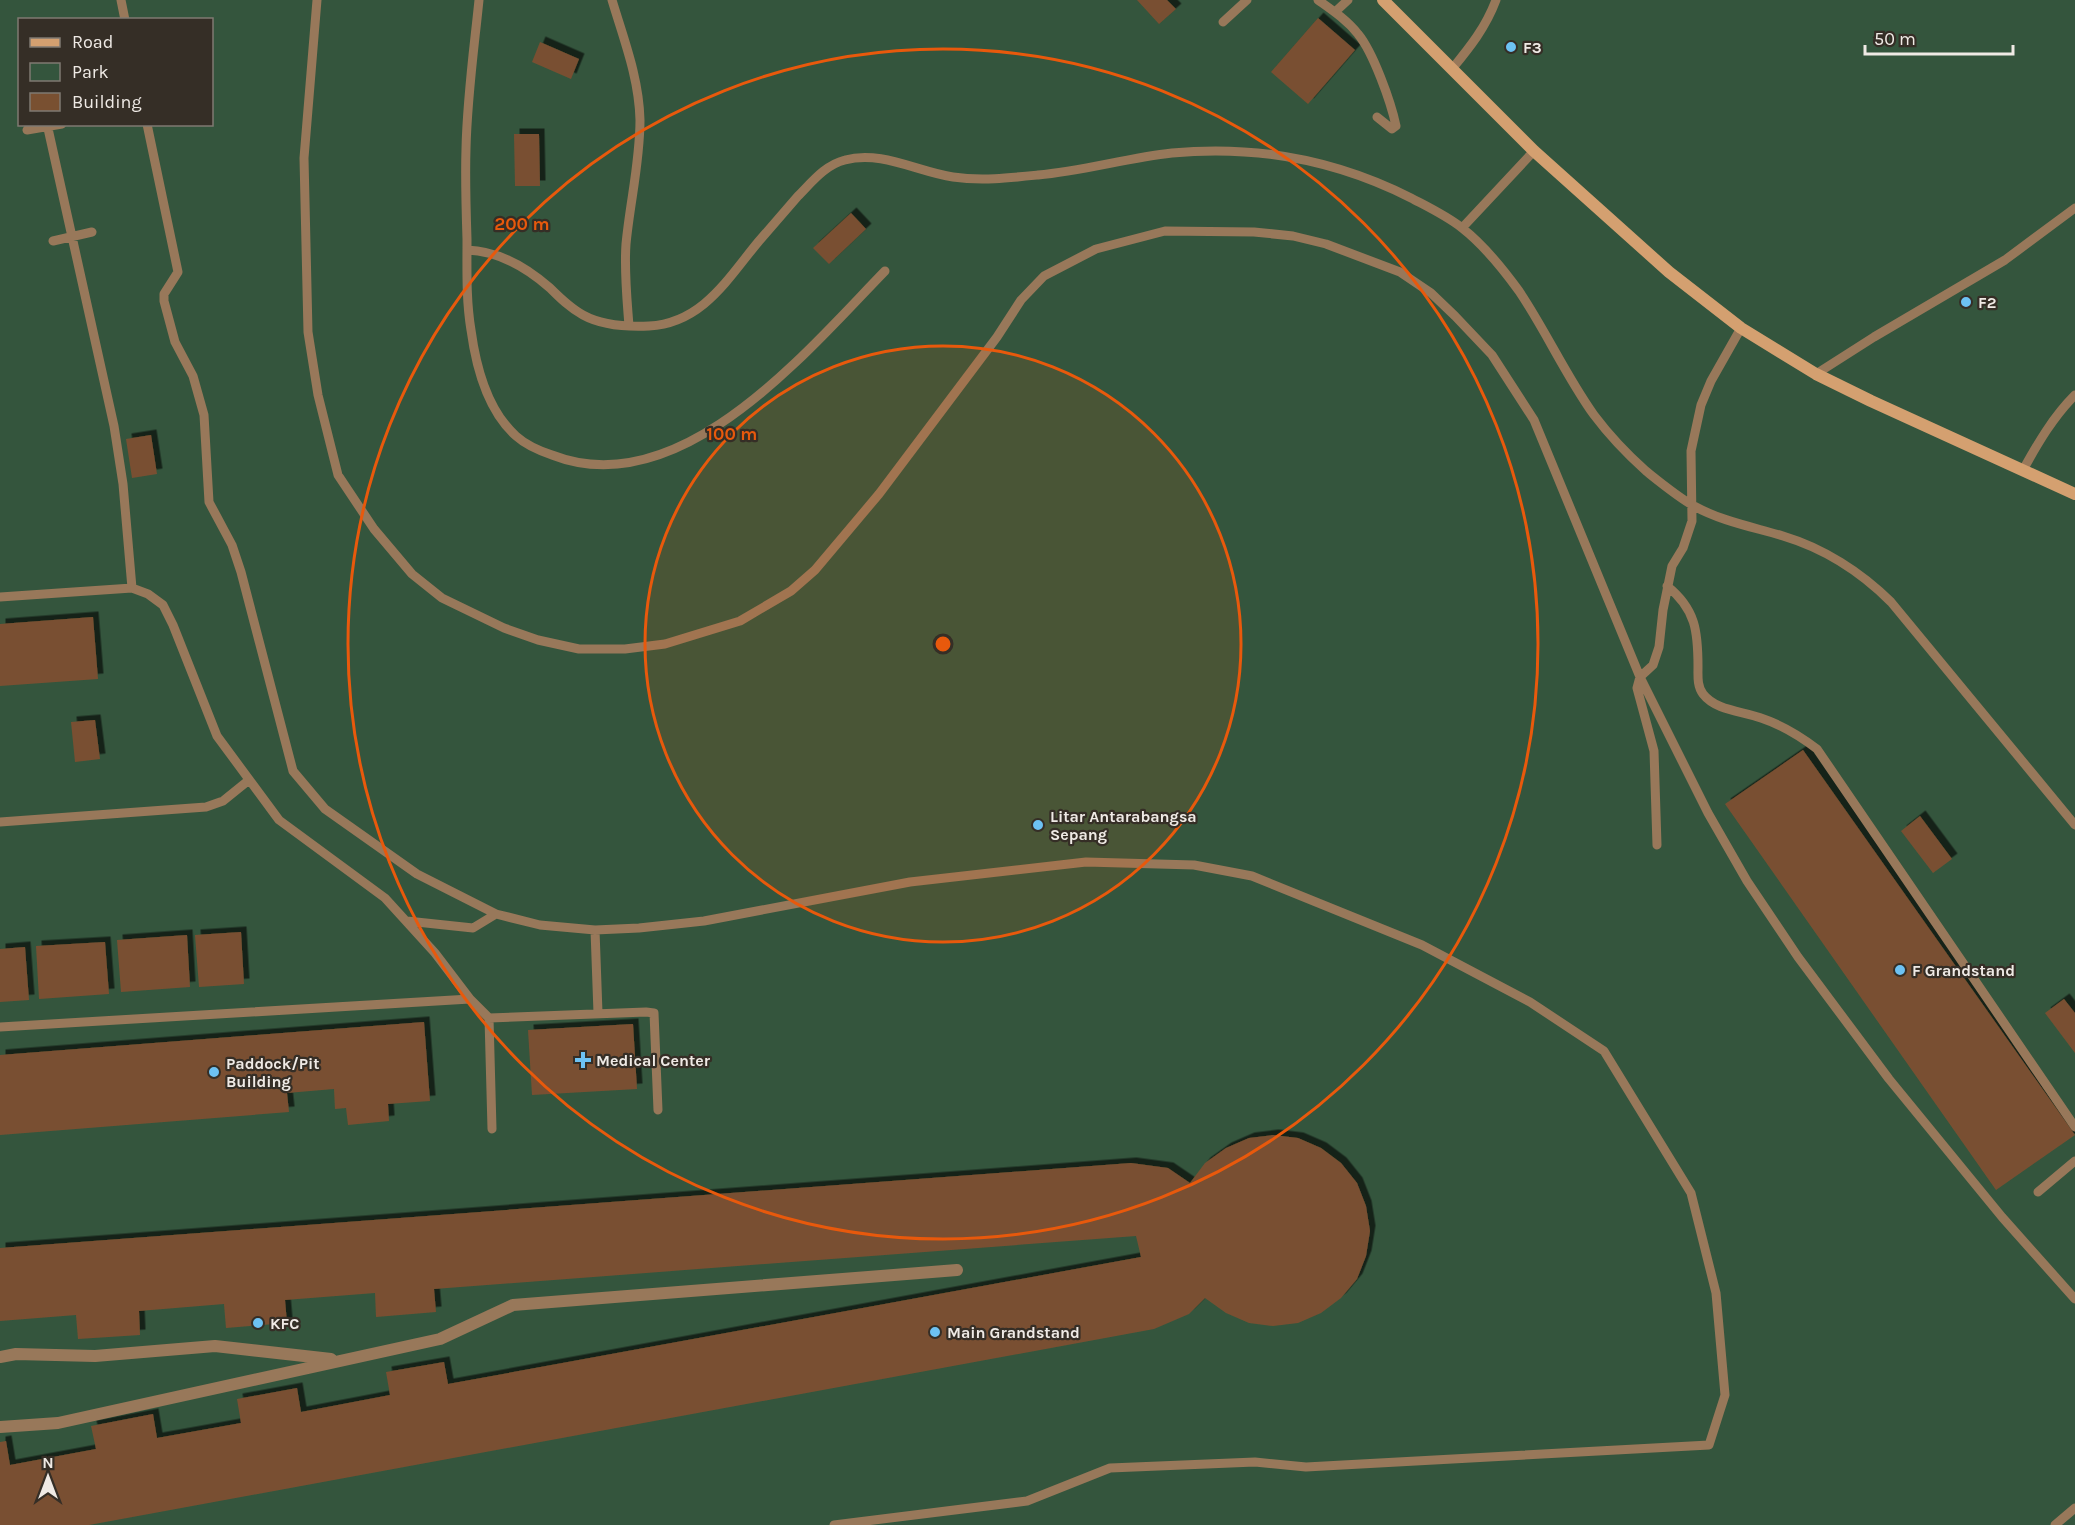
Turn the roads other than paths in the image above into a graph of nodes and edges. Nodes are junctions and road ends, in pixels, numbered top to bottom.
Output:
1 (122, 0) edge
2 (317, 0) edge
3 (479, 0) edge
4 (612, 0) edge
5 (1247, 0) edge
6 (1318, 0) edge
7 (1348, 0) edge
8 (1383, 0) edge
9 (1496, 0) edge
10 (1335, 12) junction
11 (126, 18) edge
12 (1223, 22) dead end
13 (1452, 69) junction
14 (1377, 117) dead end
15 (43, 126) edge
16 (47, 126) edge
17 (147, 126) edge
18 (27, 130) dead end
19 (1534, 151) junction
20 (2075, 208) edge
21 (1462, 228) junction
22 (92, 232) dead end
23 (72, 237) junction
24 (53, 241) dead end
25 (467, 250) junction
26 (885, 271) dead end
27 (629, 326) junction
28 (1741, 328) junction
29 (1816, 374) junction
30 (2075, 395) edge
31 (2023, 470) junction
32 (2075, 494) edge
33 (1693, 505) junction
34 (1667, 586) junction
35 (132, 588) junction
36 (0, 597) edge
37 (1640, 677) junction
38 (249, 780) junction
39 (0, 822) edge
40 (2075, 825) edge
41 (1657, 845) dead end
42 (496, 914) junction
43 (407, 921) junction
44 (595, 930) junction
45 (470, 999) junction
46 (598, 1013) junction
47 (489, 1018) junction
48 (0, 1027) edge
49 (658, 1110) dead end
50 (2075, 1127) edge
51 (492, 1129) dead end
52 (2075, 1161) edge
53 (2038, 1192) dead end
54 (957, 1270) dead end
55 (2075, 1299) edge
56 (0, 1357) edge
57 (342, 1360) junction
58 (0, 1427) edge
59 (2075, 1508) edge
60 (834, 1525) edge
61 (2055, 1525) edge

1 - 11 lane
2 - 37 lane
3 - 25 lane
4 - 27 lane
5 - 12 lane
6 - 10 lane
7 - 10 lane
8 - 13 street
9 - 13 lane
10 - 14 lane
13 - 19 street
15 - 18 lane
16 - 23 lane
17 - 42 lane
19 - 21 lane
19 - 28 street
20 - 29 lane
21 - 27 lane
21 - 33 lane
22 - 23 lane
23 - 24 lane
23 - 35 lane
25 - 26 lane
25 - 27 lane
28 - 29 street
28 - 33 lane
29 - 31 street
30 - 31 lane
31 - 32 street
33 - 34 lane
33 - 40 lane
34 - 37 lane
34 - 50 lane
35 - 36 lane
35 - 38 lane
37 - 41 lane
37 - 55 lane
38 - 39 lane
38 - 43 lane
42 - 43 lane
42 - 44 lane
43 - 45 lane
44 - 46 lane
44 - 60 lane
45 - 47 lane
45 - 48 lane
46 - 47 lane
46 - 49 lane
47 - 51 lane
52 - 53 lane
54 - 57 street
56 - 57 street
57 - 58 street
59 - 61 lane

